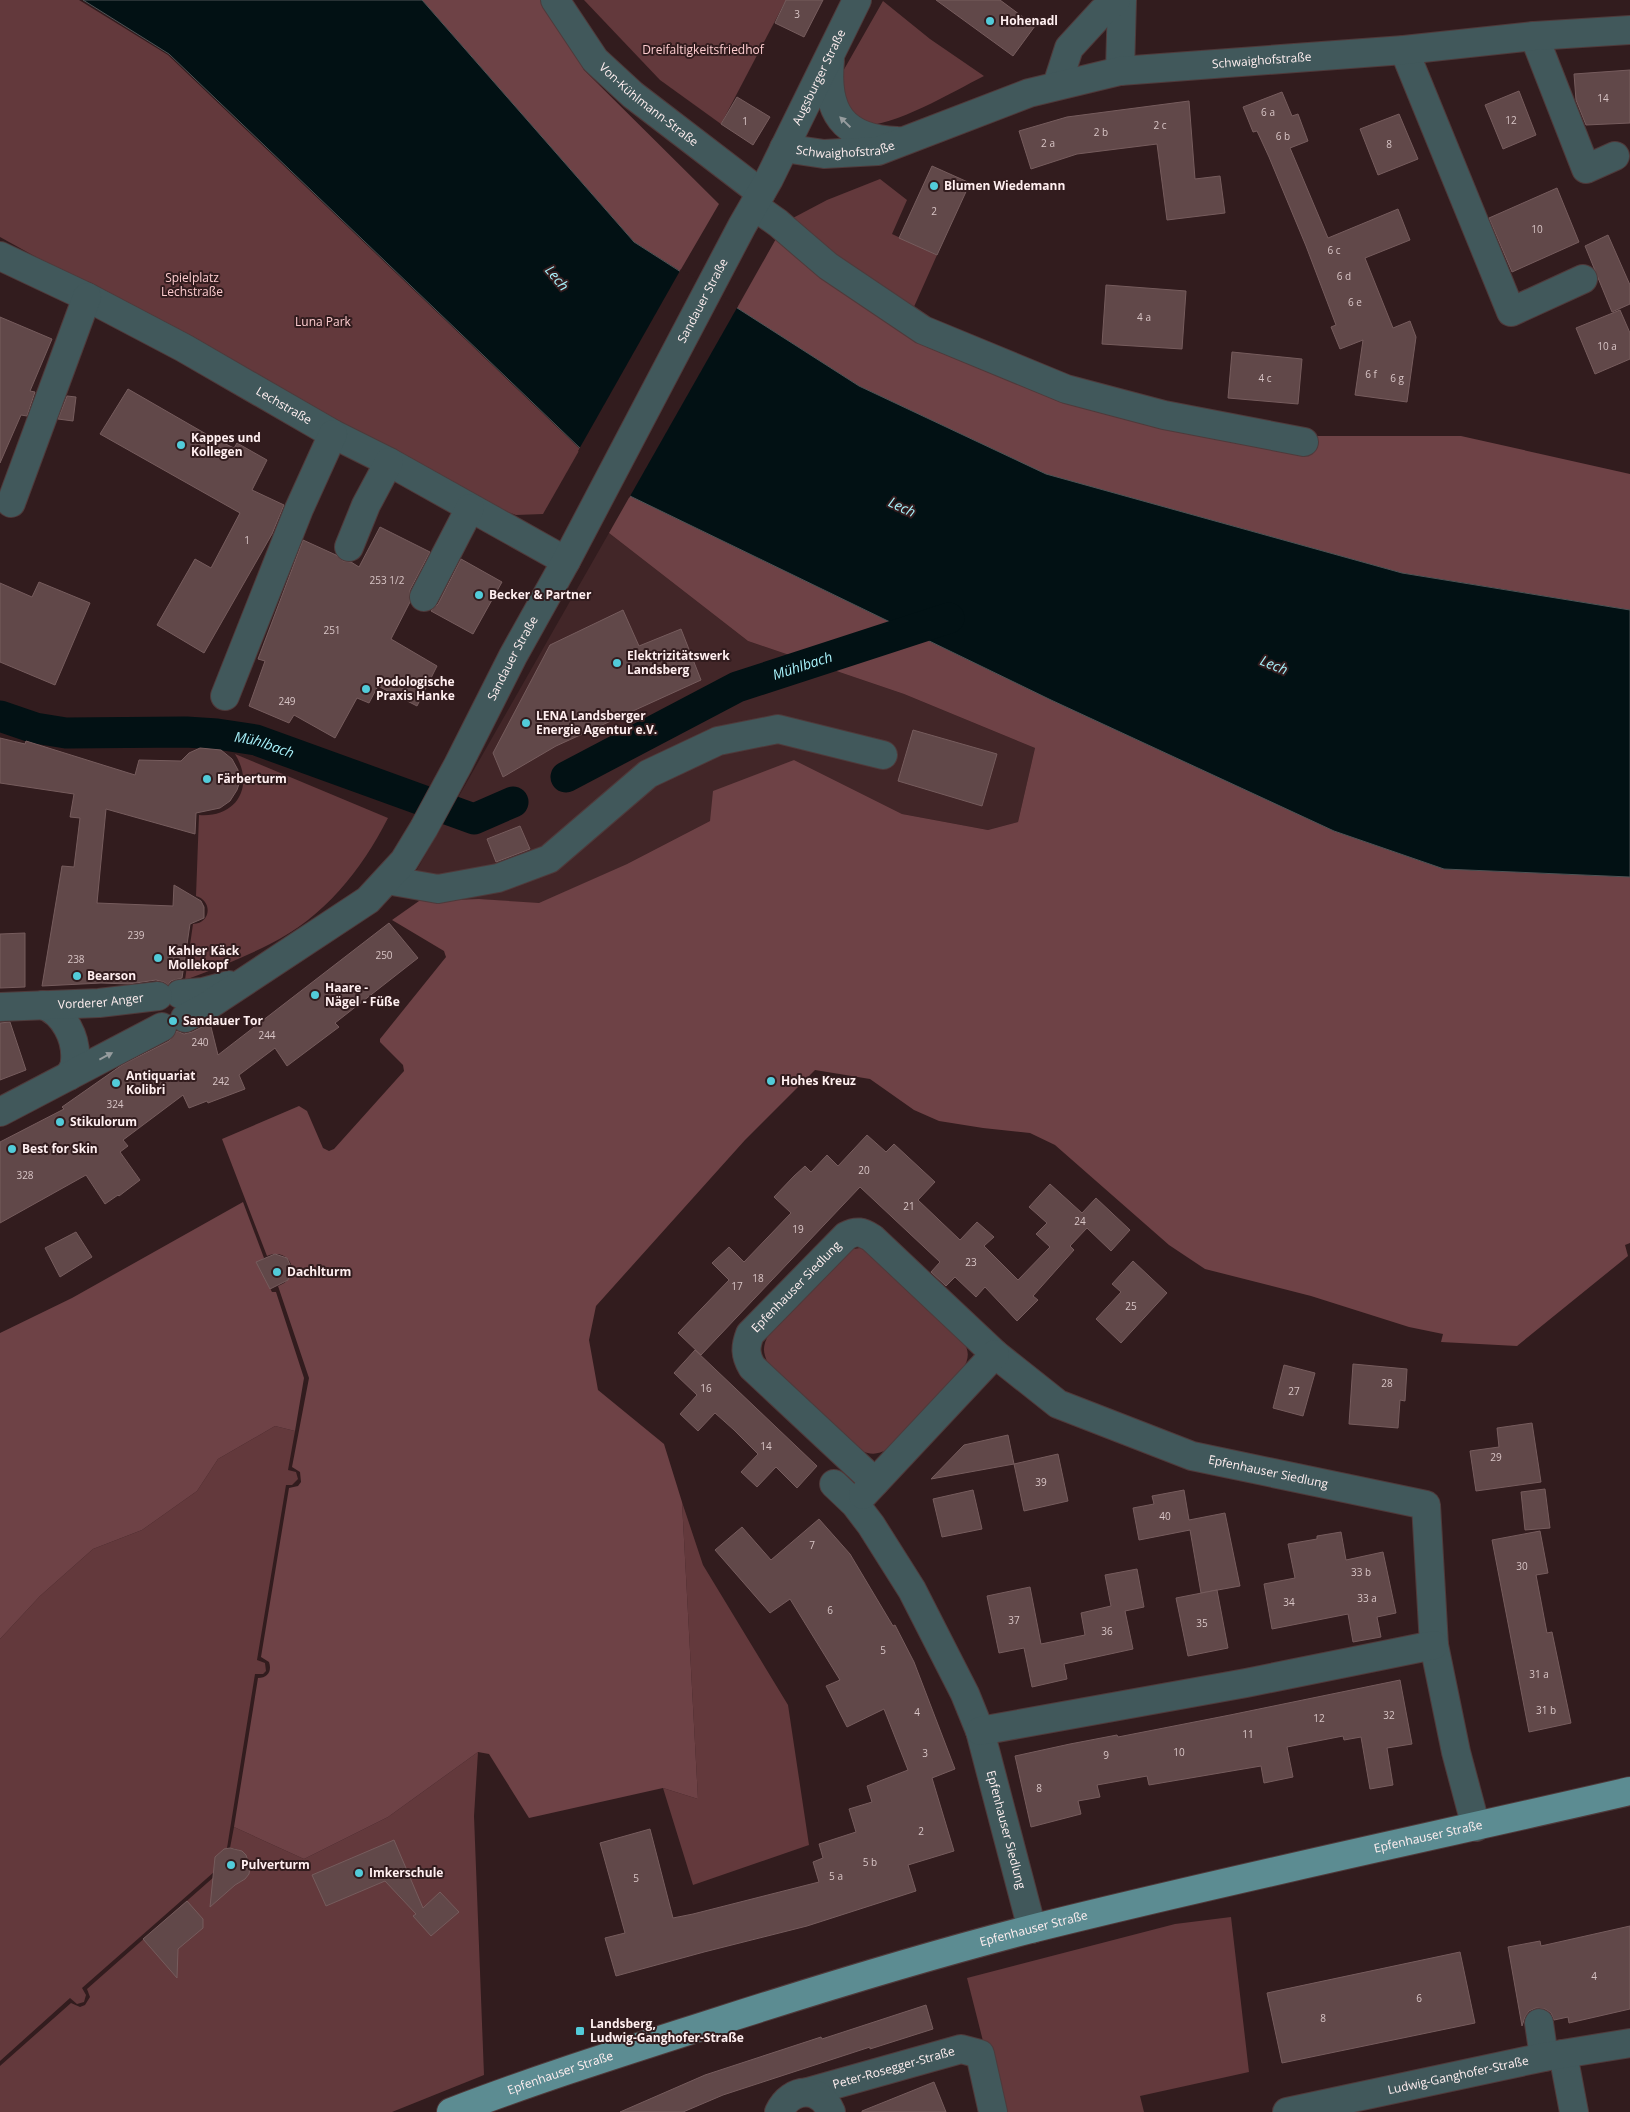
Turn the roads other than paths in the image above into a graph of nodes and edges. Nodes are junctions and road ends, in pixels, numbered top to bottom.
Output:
1 (555, 0) edge
2 (858, 0) edge
3 (1116, 0) edge
4 (1122, 0) edge
5 (1630, 30) edge
6 (1534, 36) junction
7 (1404, 50) junction
8 (830, 55) junction
9 (1120, 71) junction
10 (1057, 86) junction
11 (906, 141) junction
12 (784, 148) junction
13 (1614, 156) dead end
14 (750, 213) junction
15 (0, 256) edge
16 (1583, 279) dead end
17 (87, 297) junction
18 (333, 434) junction
19 (1304, 442) dead end
20 (389, 462) junction
21 (11, 503) dead end
22 (470, 508) junction
23 (349, 547) dead end
24 (566, 561) junction
25 (424, 597) dead end
26 (225, 696) dead end
27 (883, 755) dead end
28 (388, 880) junction
29 (43, 1005) junction
30 (0, 1006) edge
31 (165, 1014) junction
32 (69, 1076) junction
33 (0, 1112) edge
34 (995, 1354) junction
35 (875, 1482) junction
36 (834, 1484) dead end
37 (855, 1504) junction
38 (1434, 1644) junction
39 (980, 1732) junction
40 (1630, 1791) edge
41 (1476, 1827) junction
42 (1032, 1929) junction
43 (1538, 2023) dead end
44 (1630, 2042) edge
45 (1554, 2055) junction
46 (808, 2092) junction
47 (451, 2112) edge
48 (779, 2112) edge
49 (832, 2112) edge
50 (993, 2112) edge
51 (1287, 2112) edge
52 (1574, 2112) edge

1 - 14 street, Von-Kühlmann-Straße
2 - 8 street, Augsburger Straße
3 - 10 street
4 - 9 street
5 - 6 street, Schwaighofstraße
6 - 7 street, Schwaighofstraße
6 - 13 street
7 - 9 street, Schwaighofstraße
7 - 16 street
11 -> 8 street, Schwaighofstraße
8 - 12 street, Augsburger Straße
9 - 10 street, Schwaighofstraße
10 - 11 street, Schwaighofstraße
11 - 12 street, Schwaighofstraße
12 - 14 street, Augsburger Straße
14 - 19 street, Von-Kühlmann-Straße
14 - 24 street, Sandauer Straße
15 - 17 street, Lechstraße
17 - 18 street, Lechstraße
17 - 21 street
18 - 20 street, Lechstraße
18 - 26 street
20 - 22 street, Lechstraße
20 - 23 street
22 - 24 street, Lechstraße
22 - 25 street
24 - 28 street, Sandauer Straße
27 - 28 street
28 - 31 street, Sandauer Straße
29 - 30 street, Vorderer Anger
29 - 31 street, Vorderer Anger
29 - 32 street, Vorderer Anger
32 -> 31 street, Sandauer Straße
32 - 33 street, Sandauer Straße
34 - 35 street
34 - 35 street, Epfenhauser Siedlung
34 - 38 street, Epfenhauser Siedlung
35 - 37 street
36 - 37 street, Epfenhauser Siedlung
37 - 39 street, Epfenhauser Siedlung
38 - 39 street
38 - 41 street, Epfenhauser Siedlung
39 - 42 street, Epfenhauser Siedlung
40 - 41 main road, Epfenhauser Straße
41 - 42 main road, Epfenhauser Straße
42 - 47 main road, Epfenhauser Straße
43 - 45 street
44 - 45 street, Ludwig-Ganghofer-Straße
45 - 51 street, Ludwig-Ganghofer-Straße
45 - 52 street
46 - 48 street, Peter-Rosegger-Straße
46 - 49 street, Peter-Rosegger-Straße
46 - 50 street, Peter-Rosegger-Straße

